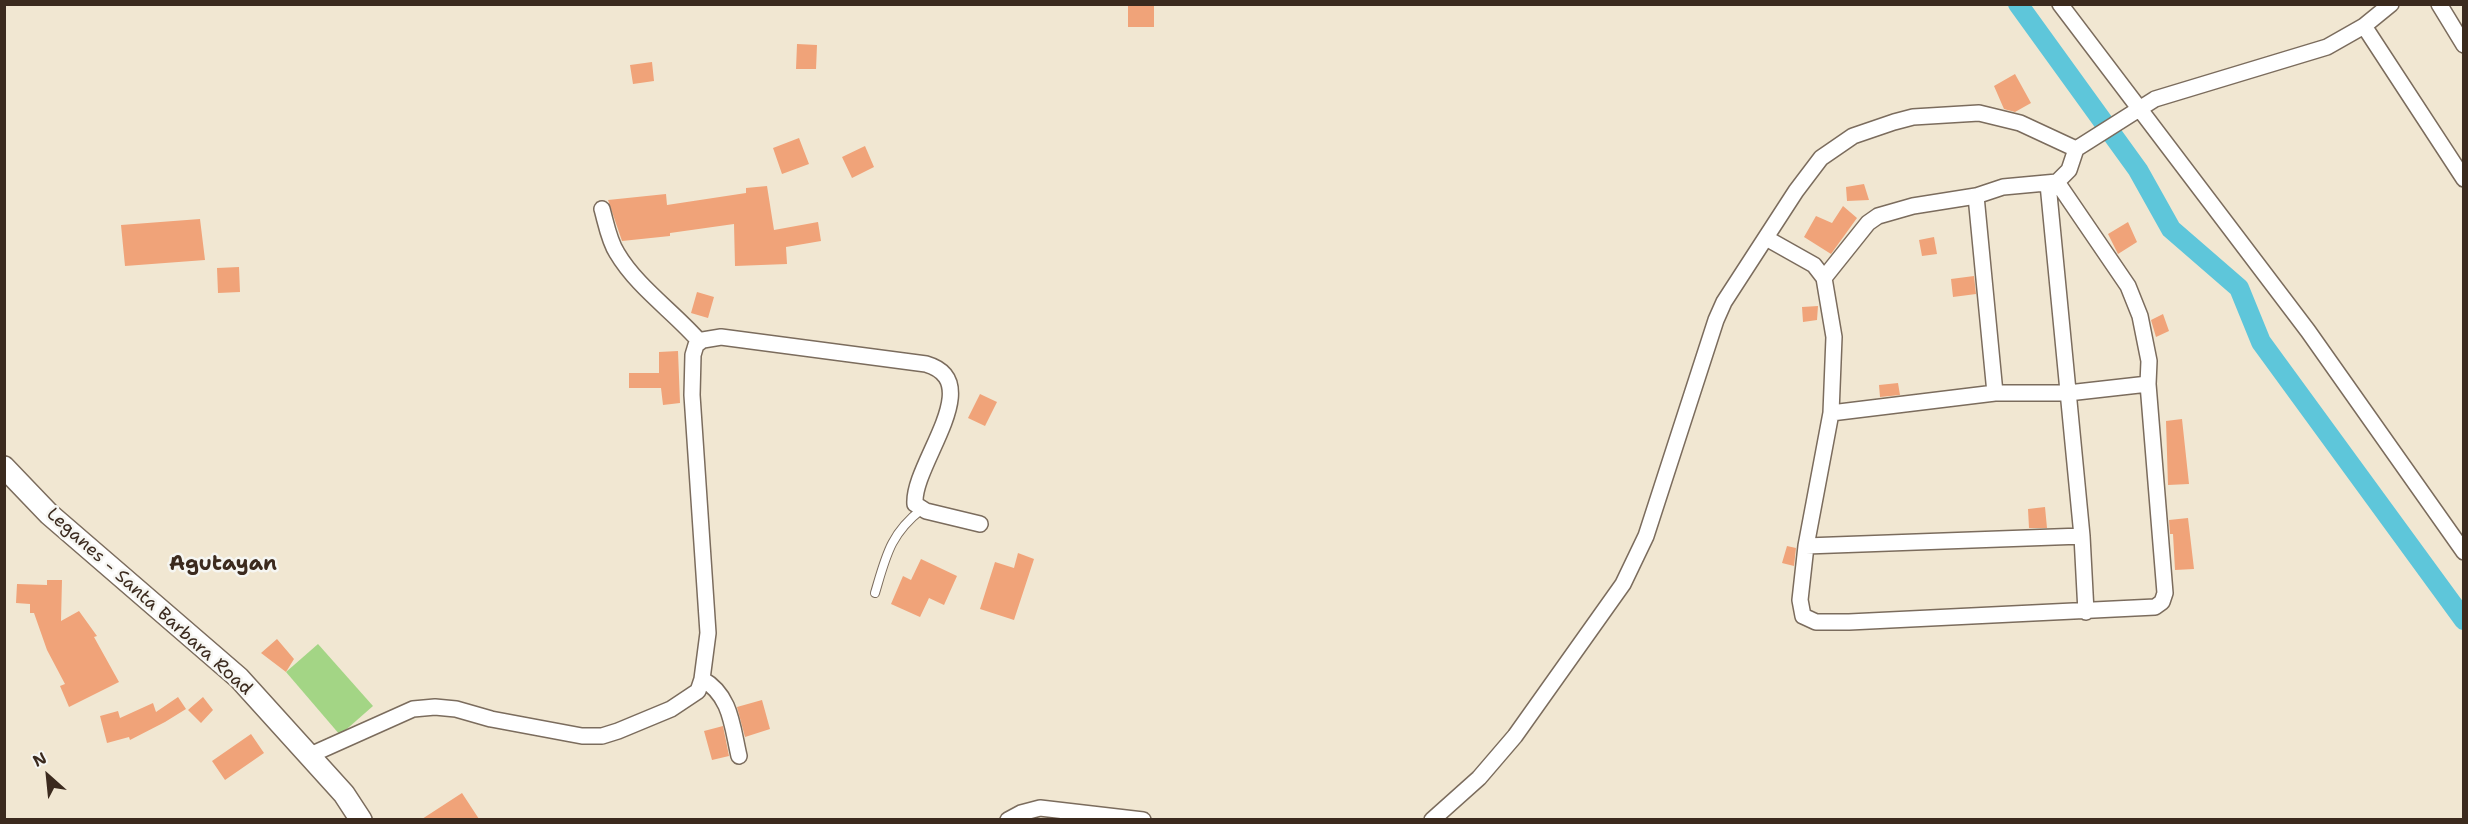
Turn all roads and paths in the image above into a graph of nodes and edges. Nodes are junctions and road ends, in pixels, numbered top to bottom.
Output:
1 (2060, 4) edge
2 (2391, 4) edge
3 (2439, 4) edge
4 (2364, 26) junction
5 (2463, 45) edge
6 (2138, 108) junction
7 (2083, 145) junction
8 (2463, 179) edge
9 (2052, 183) junction
10 (1976, 196) junction
11 (602, 209) dead end
12 (1766, 238) junction
13 (1824, 278) junction
14 (700, 342) junction
15 (2148, 384) junction
16 (1995, 393) junction
17 (2068, 393) junction
18 (1831, 413) junction
19 (4, 467) edge
20 (922, 509) junction
21 (980, 524) dead end
22 (2082, 536) junction
23 (1806, 546) junction
24 (2463, 552) edge
25 (875, 593) dead end
26 (2086, 612) junction
27 (702, 679) junction
28 (308, 756) junction
29 (739, 756) dead end
30 (362, 819) edge
31 (1008, 819) edge
32 (1143, 819) edge
33 (1432, 819) edge

1 - 6 street
2 - 4 street
3 - 5 street
4 - 6 street
4 - 8 street
6 - 7 street
6 - 24 street
7 - 9 street
7 - 12 street
9 - 10 street
9 - 15 street
9 - 17 street
10 - 13 street
10 - 16 street
11 - 14 street
12 - 13 street
12 - 33 street
13 - 18 street
14 - 20 street
14 - 27 street
15 - 17 street
15 - 26 street
16 - 17 street
16 - 18 street
17 - 22 street
18 - 23 street
19 - 28 main road, Leganes - Santa Barbara Road
20 - 21 street
20 - 25 lane
22 - 23 street
22 - 26 street
23 - 26 street
27 - 28 street
27 - 29 street
28 - 30 main road, Leganes - Santa Barbara Road
31 - 32 street

